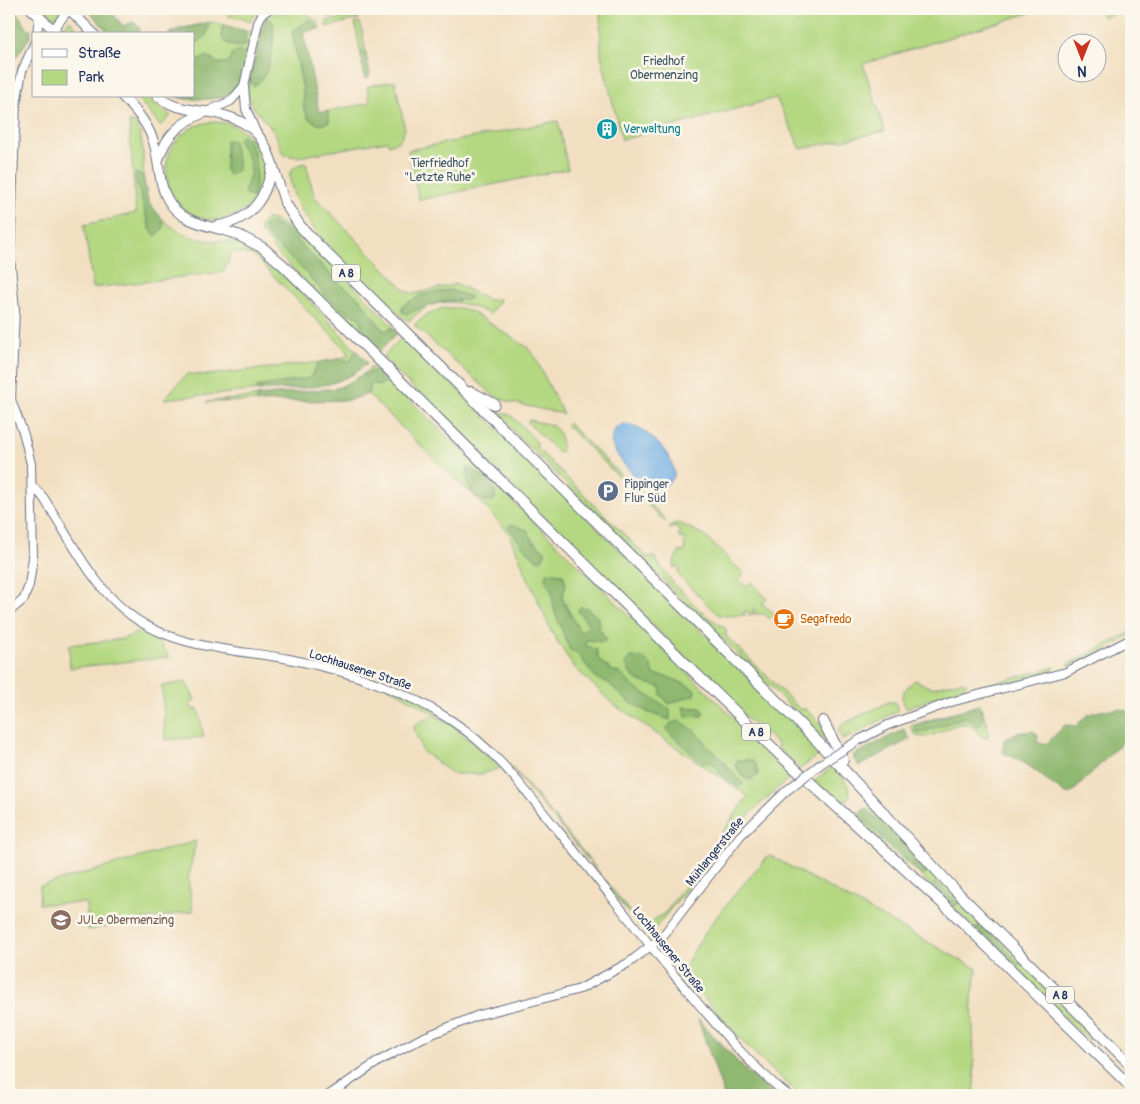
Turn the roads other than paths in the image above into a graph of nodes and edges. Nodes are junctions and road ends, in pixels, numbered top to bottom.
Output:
1 (69, 9) edge
2 (269, 9) edge
3 (36, 11) edge
4 (37, 32) edge
5 (54, 32) edge
6 (92, 32) edge
7 (32, 50) edge
8 (244, 86) junction
9 (124, 98) edge
10 (161, 98) edge
11 (206, 112) junction
12 (255, 130) junction
13 (157, 164) junction
14 (272, 165) junction
15 (285, 203) joint
16 (211, 226) junction
17 (238, 234) joint
18 (461, 386) junction
19 (494, 404) dead end
20 (32, 487) junction
21 (9, 612) edge
22 (1131, 639) edge
23 (823, 721) dead end
24 (851, 777) junction
25 (651, 948) junction
26 (1131, 1065) edge
27 (1131, 1087) edge
28 (329, 1095) edge
29 (788, 1095) edge

1 - 5 main road
1 - 6 main road
2 - 8 main road
3 - 4 main road
3 - 5 main road
7 - 20 main road
8 - 11 main road
8 - 12 main road
9 - 13 main road
10 - 11 main road
11 - 12 main road
11 - 13 main road
12 - 14 main road
13 - 16 main road
14 - 15 main road
14 - 16 main road
15 - 18 highway, A 8
16 - 17 main road
17 - 27 highway, A 8
18 - 19 highway
18 - 24 highway, A 8
20 - 21 main road
20 - 25 main road, Lochhausener Straße
22 - 25 main road, Mühlangerstraße, bridge
23 - 24 highway
24 - 26 highway, A 8
25 - 28 main road, Mühlangerstraße
25 - 29 main road, Lochhausener Straße

